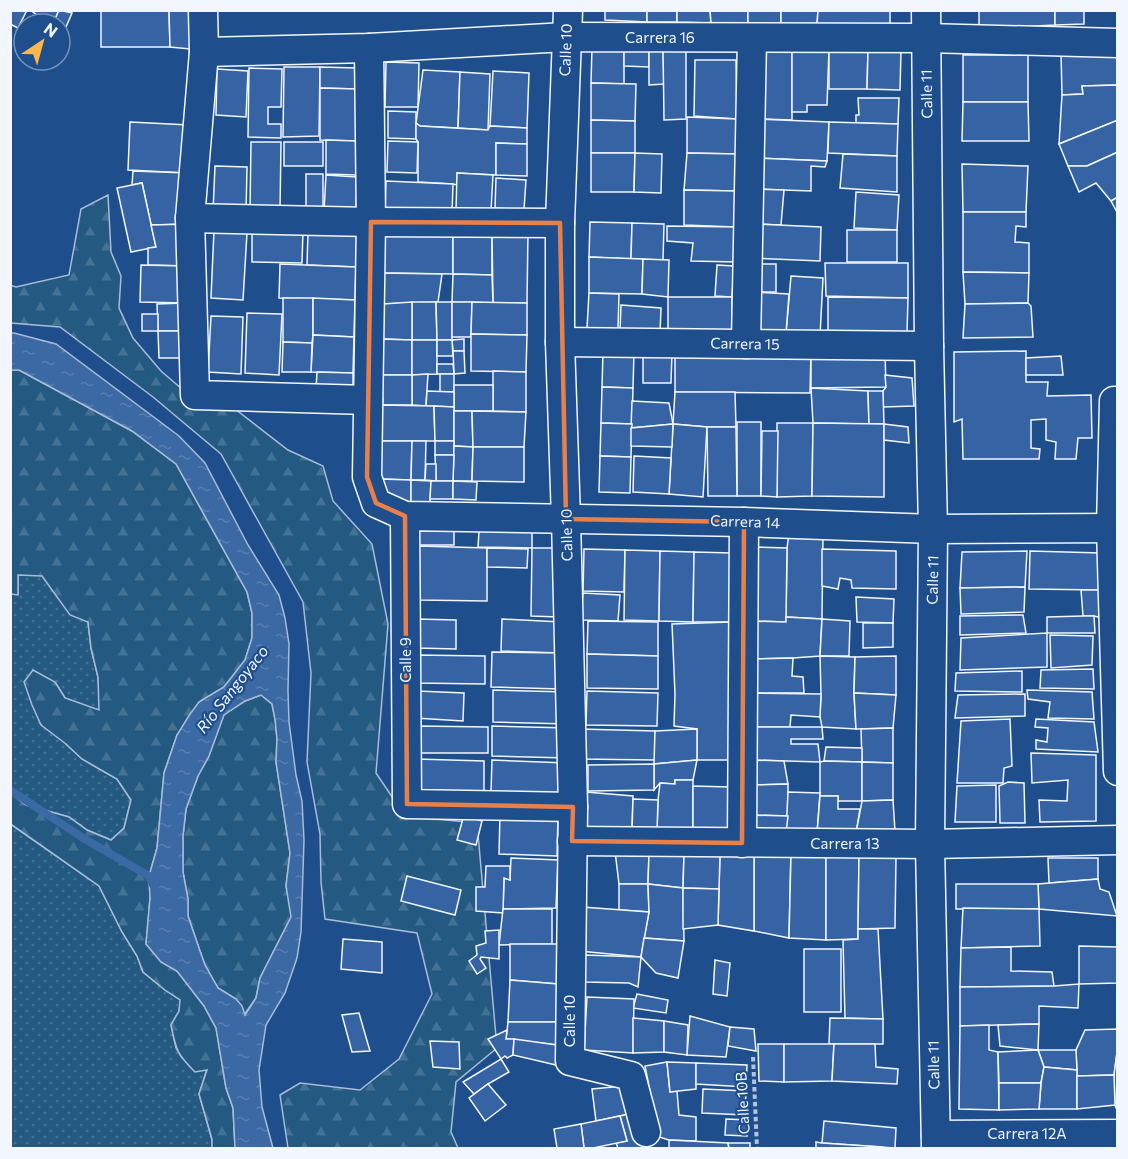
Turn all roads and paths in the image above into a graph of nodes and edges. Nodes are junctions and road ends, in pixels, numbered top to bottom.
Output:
1 (203, 10) edge
2 (567, 24) edge
3 (926, 24) edge
4 (752, 38) junction
5 (1118, 43) edge
6 (369, 48) junction
7 (204, 52) junction
8 (190, 218) junction
9 (371, 222) junction
10 (560, 223) junction
11 (560, 342) junction
12 (746, 344) junction
13 (929, 346) junction
14 (368, 400) junction
15 (1114, 401) dead end
16 (405, 516) junction
17 (566, 519) junction
18 (744, 522) junction
19 (1114, 528) edge
20 (933, 529) junction
21 (1118, 771) edge
22 (573, 807) junction
23 (1118, 840) edge
24 (572, 841) junction
25 (742, 843) junction
26 (930, 844) junction
27 (753, 1057) dead end
28 (646, 1132) dead end
29 (1118, 1134) edge
30 (936, 1142) edge
31 (757, 1149) edge

1 - 7 street
2 - 4 street, Carrera 16
2 - 6 street, Carrera 16
2 - 10 street, Calle 10
3 - 4 street, Carrera 16
3 - 5 street, Carrera 16
3 - 13 street, Calle 11
4 - 12 street
6 - 7 street, Carrera 16
6 - 9 street
7 - 8 street
8 - 9 street
8 - 14 street
9 - 10 street
9 - 14 street
10 - 11 street, Calle 10
11 - 12 street, Carrera 15
11 - 17 street, Calle 10
12 - 13 street, Carrera 15
13 - 20 street, Calle 11
14 - 16 street, Carrera 14
15 - 19 street
16 - 17 street, Carrera 14
16 - 22 street, Calle 9
17 - 18 street, Carrera 14
17 - 22 street, Calle 10
18 - 20 street, Carrera 14
18 - 25 street
19 - 20 street, Carrera 14
19 - 21 street
20 - 26 street, Calle 11
22 - 24 street, Calle 10
23 - 26 street, Carrera 13
24 - 25 street, Carrera 13
24 - 28 street, Calle 10
25 - 26 street, Carrera 13
26 - 30 street, Calle 11
27 - 31 path, Calle 10B
29 - 30 street, Carrera 12A

